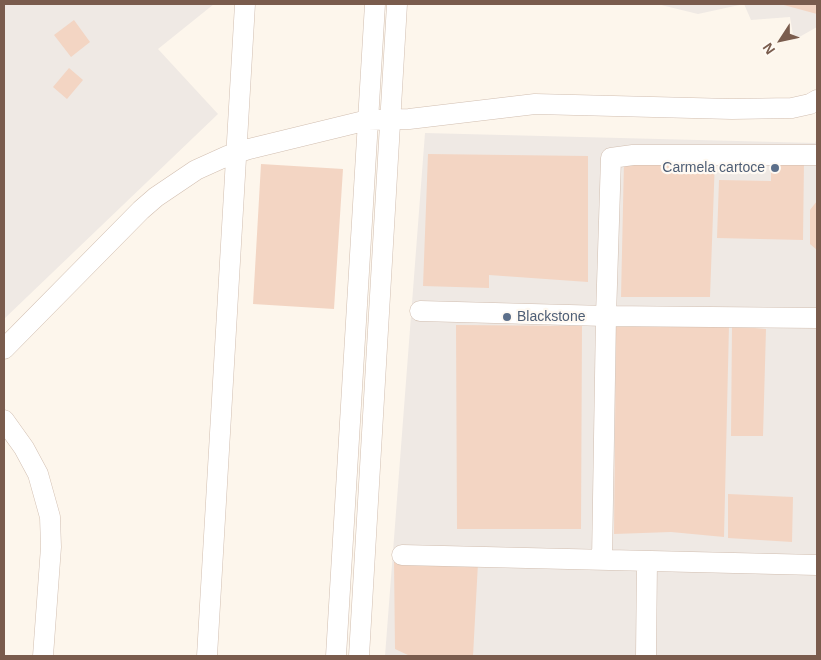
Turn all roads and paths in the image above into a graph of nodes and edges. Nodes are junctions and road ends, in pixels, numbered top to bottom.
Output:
1 (245, 4) edge
2 (374, 4) edge
3 (397, 4) edge
4 (817, 100) edge
5 (368, 120) junction
6 (390, 120) junction
7 (236, 153) junction
8 (817, 155) edge
9 (420, 311) dead end
10 (606, 316) junction
11 (817, 318) edge
12 (4, 349) edge
13 (4, 420) edge
14 (402, 555) dead end
15 (602, 560) junction
16 (648, 561) junction
17 (817, 565) edge
18 (44, 656) edge
19 (207, 656) edge
20 (336, 656) edge
21 (359, 656) edge
22 (646, 656) edge

1 - 7 lane
2 - 5 lane
3 - 6 lane
4 - 6 lane
5 - 6 lane
5 - 7 lane
5 - 20 lane
6 - 21 lane
7 - 12 lane
7 - 19 lane
8 - 10 lane
9 - 10 lane
10 - 11 lane
10 - 15 lane
13 - 18 lane
14 - 15 lane
15 - 16 lane
16 - 17 lane
16 - 22 lane

